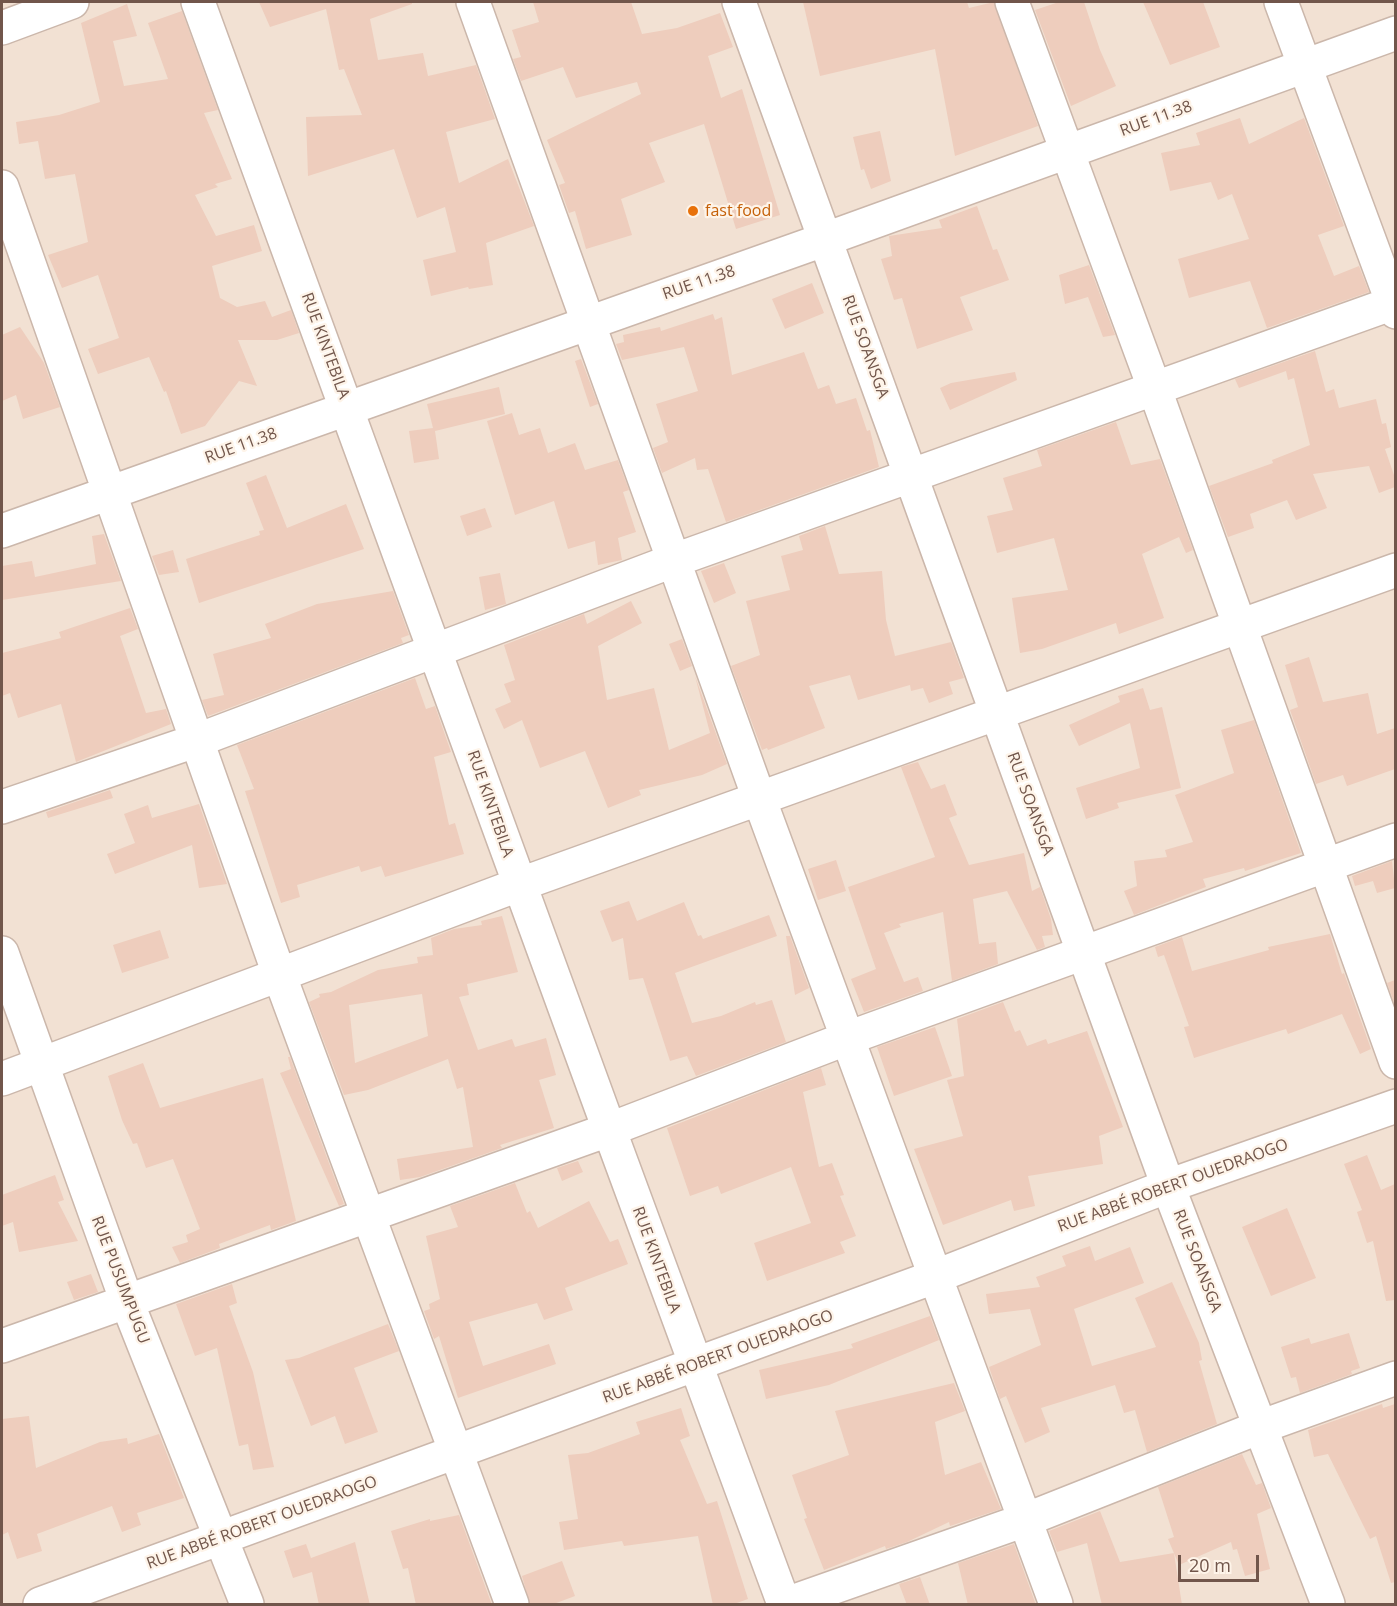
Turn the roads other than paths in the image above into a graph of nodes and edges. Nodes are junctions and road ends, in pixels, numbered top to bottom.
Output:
1 (72, 2) edge
2 (198, 2) edge
3 (473, 2) edge
4 (739, 2) edge
5 (1012, 2) edge
6 (1281, 2) edge
7 (2, 28) edge
8 (1395, 33) edge
9 (1304, 66) junction
10 (1067, 151) junction
11 (2, 187) edge
12 (826, 239) junction
13 (1394, 306) edge
14 (588, 322) junction
15 (1154, 387) junction
16 (347, 408) junction
17 (911, 474) junction
18 (110, 494) junction
19 (2, 531) edge
20 (675, 560) junction
21 (1395, 570) edge
22 (1238, 627) junction
23 (436, 650) junction
24 (996, 711) junction
25 (198, 740) junction
26 (759, 798) junction
27 (2, 807) edge
28 (1395, 840) edge
29 (1325, 866) junction
30 (518, 885) junction
31 (2, 953) edge
32 (1086, 953) junction
33 (279, 974) junction
34 (848, 1038) junction
35 (1395, 1062) edge
36 (41, 1065) junction
37 (2, 1079) edge
38 (1395, 1106) edge
39 (608, 1130) junction
40 (1168, 1186) junction
41 (368, 1215) junction
42 (934, 1277) junction
43 (127, 1302) junction
44 (2, 1346) edge
45 (695, 1366) junction
46 (1395, 1378) edge
47 (1260, 1427) junction
48 (455, 1452) junction
49 (1025, 1520) junction
50 (223, 1538) junction
51 (40, 1605) edge
52 (248, 1605) edge
53 (512, 1605) edge
54 (785, 1605) edge
55 (1056, 1605) edge
56 (1328, 1605) edge

1 - 7 street
2 - 16 street, RUE KINTEBILA
3 - 14 street
4 - 12 street, RUE SOANSGA
5 - 10 street
6 - 9 street
8 - 9 street, RUE 11.38
9 - 10 street, RUE 11.38
9 - 13 street
10 - 12 street, RUE 11.38
10 - 15 street
11 - 18 street
12 - 14 street, RUE 11.38
12 - 17 street, RUE SOANSGA
13 - 15 street
14 - 16 street, RUE 11.38
14 - 20 street
15 - 17 street
15 - 22 street
16 - 18 street, RUE 11.38
16 - 23 street, RUE KINTEBILA
17 - 20 street
17 - 24 street, RUE SOANSGA
18 - 19 street, RUE 11.38
18 - 25 street
20 - 23 street
20 - 26 street
21 - 22 street
22 - 24 street
22 - 29 street
23 - 25 street
23 - 30 street, RUE KINTEBILA
24 - 26 street
24 - 32 street, RUE SOANSGA
25 - 27 street
25 - 33 street
26 - 30 street
26 - 34 street
28 - 29 street
29 - 32 street
29 - 35 street
30 - 33 street
30 - 39 street, RUE KINTEBILA
31 - 36 street, RUE PUSUMPUGU
32 - 34 street
32 - 40 street, RUE SOANSGA
33 - 36 street
33 - 41 street
34 - 39 street
34 - 42 street
36 - 37 street
36 - 43 street, RUE PUSUMPUGU
38 - 40 street, RUE ABBÉ ROBERT OUEDRAOGO
39 - 41 street
39 - 45 street, RUE KINTEBILA
40 - 42 street, RUE ABBÉ ROBERT OUEDRAOGO
40 - 47 street, RUE SOANSGA
41 - 43 street
41 - 48 street
42 - 45 street, RUE ABBÉ ROBERT OUEDRAOGO
42 - 49 street
43 - 44 street
43 - 50 street, RUE PUSUMPUGU
45 - 48 street, RUE ABBÉ ROBERT OUEDRAOGO
45 - 54 street, RUE KINTEBILA
46 - 47 street
47 - 49 street
47 - 56 street, RUE SOANSGA
48 - 50 street, RUE ABBÉ ROBERT OUEDRAOGO
48 - 53 street
49 - 54 street
49 - 55 street
50 - 51 street, RUE ABBÉ ROBERT OUEDRAOGO
50 - 52 street, RUE PUSUMPUGU

